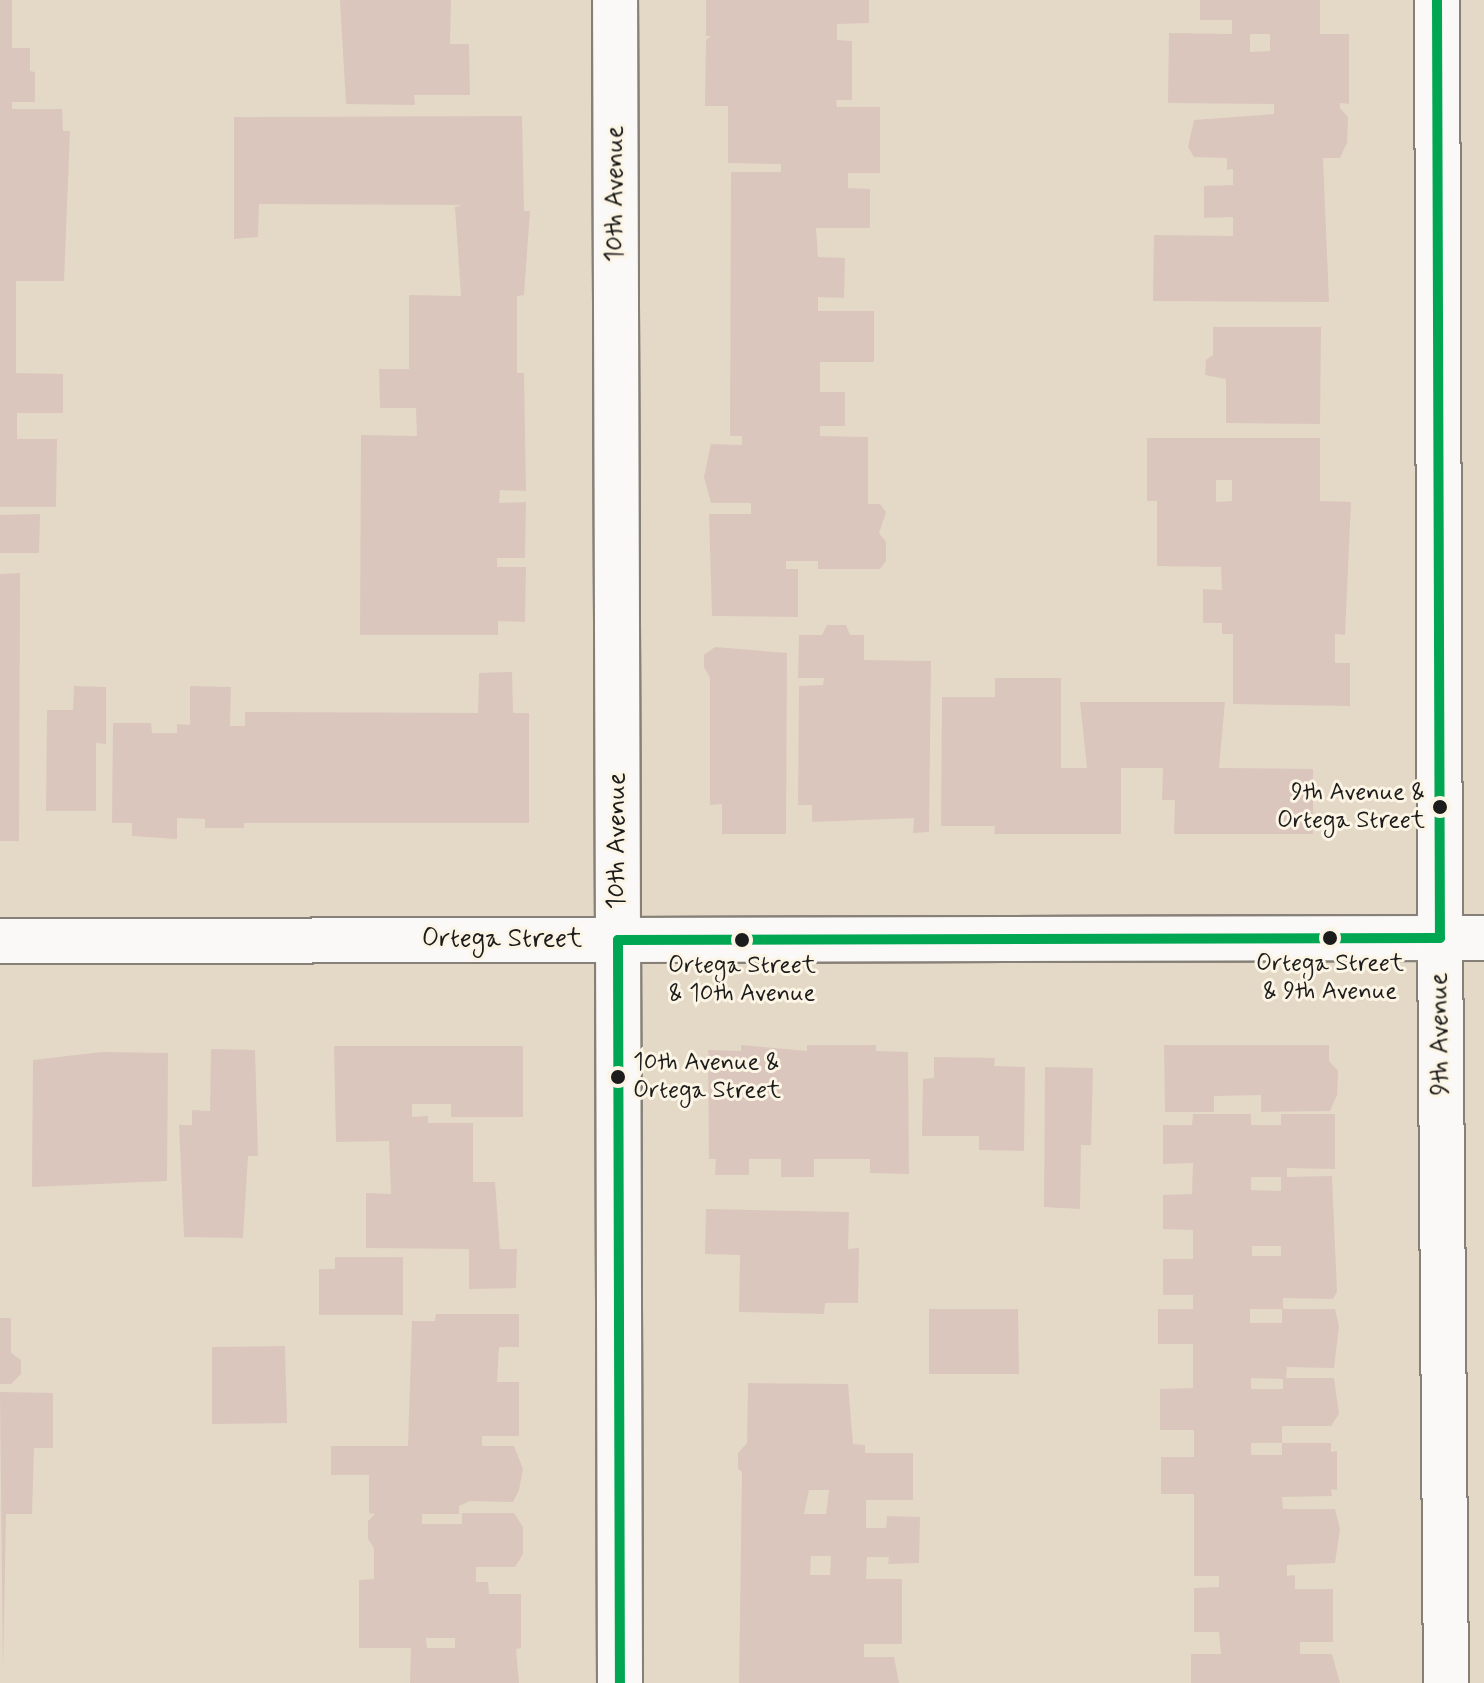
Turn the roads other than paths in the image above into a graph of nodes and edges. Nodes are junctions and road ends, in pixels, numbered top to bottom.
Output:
1 (615, 0) edge
2 (1437, 0) edge
3 (1440, 938) junction
4 (1484, 938) edge
5 (618, 940) junction
6 (0, 941) edge
7 (620, 1683) edge
8 (1446, 1683) edge

1 - 5 street, 10th Avenue
2 - 3 street, 9th Avenue
3 - 4 street, Ortega Street
3 - 5 street, Ortega Street
3 - 8 street, 9th Avenue
5 - 6 street, Ortega Street
5 - 7 street, 10th Avenue

